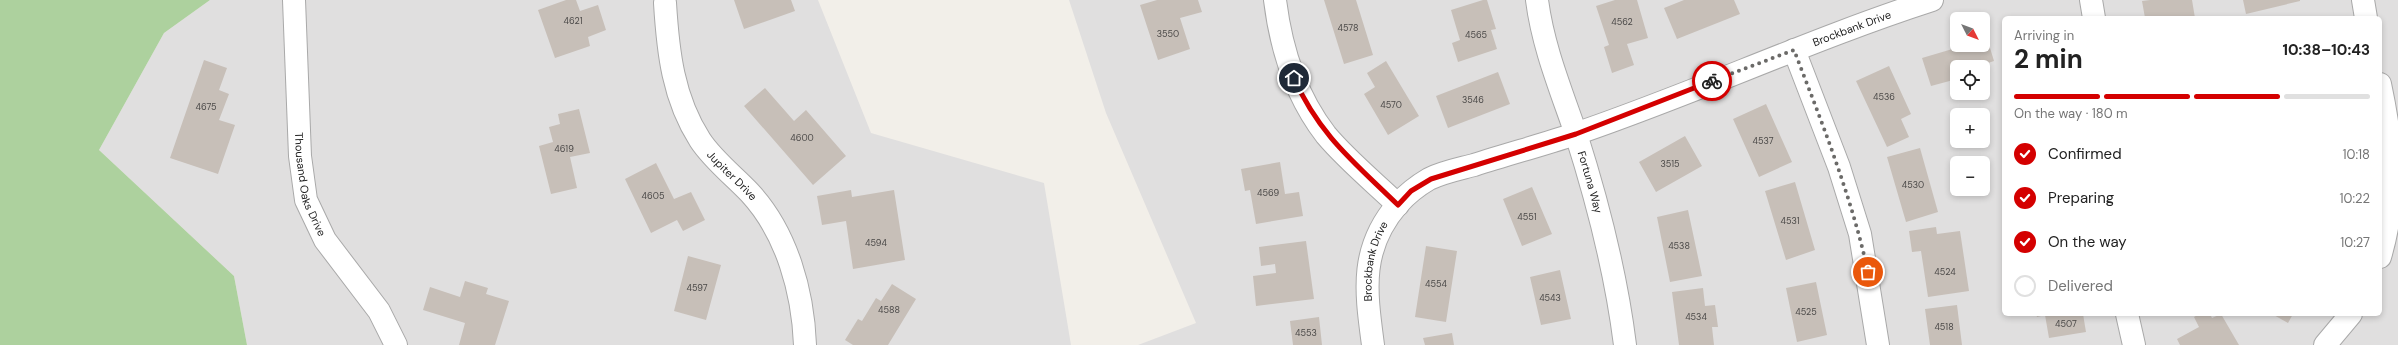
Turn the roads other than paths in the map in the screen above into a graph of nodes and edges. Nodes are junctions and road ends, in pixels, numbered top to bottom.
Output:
1 (294, 0) edge
2 (1275, 0) edge
3 (1537, 0) edge
4 (1932, 0) edge
5 (2091, 0) edge
6 (2363, 0) edge
7 (665, 3) dead end
8 (2094, 16) edge
9 (2366, 16) edge
10 (1794, 50) junction
11 (2382, 95) edge
12 (1576, 134) junction
13 (1398, 205) junction
14 (2382, 250) edge
15 (2127, 316) edge
16 (2349, 316) edge
17 (396, 345) edge
18 (805, 345) edge
19 (1373, 345) edge
20 (1625, 345) edge
21 (1878, 345) edge
22 (2134, 345) edge
23 (2325, 345) edge

1 - 17 street, Thousand Oaks Drive
2 - 13 street
3 - 12 street, Fortuna Way
4 - 10 street, Brockbank Drive
5 - 8 street
6 - 9 street
7 - 18 street, Jupiter Drive
10 - 12 street, Brockbank Drive
10 - 21 street
11 - 14 street
12 - 13 street, Brockbank Drive
12 - 20 street, Fortuna Way
13 - 19 street, Brockbank Drive
15 - 22 street
16 - 23 street

